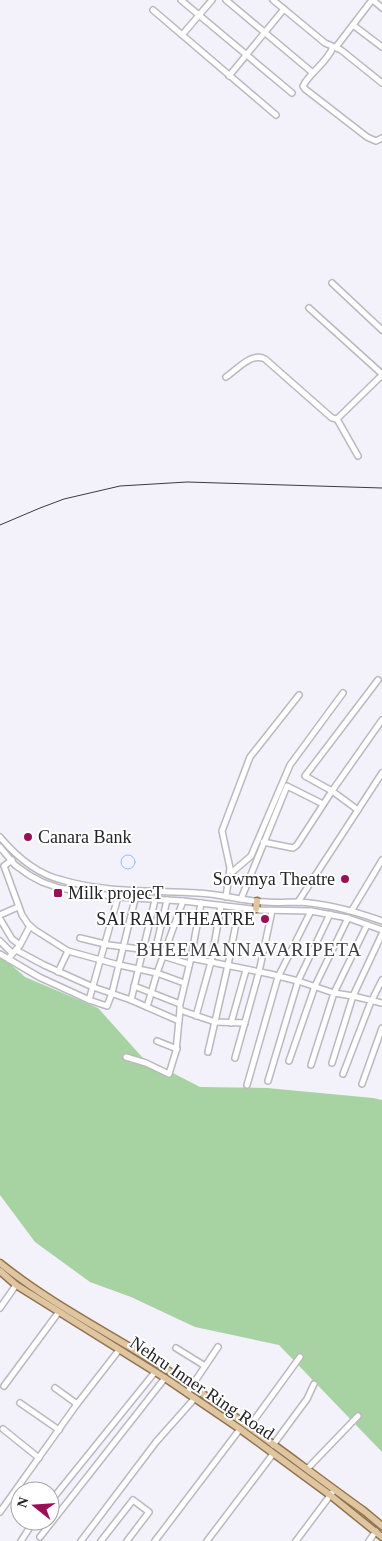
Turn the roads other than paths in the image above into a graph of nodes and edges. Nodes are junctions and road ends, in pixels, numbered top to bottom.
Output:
1 (181, 0) edge
2 (212, 0) edge
3 (226, 0) edge
4 (273, 0) edge
5 (373, 0) edge
6 (382, 8) edge
7 (284, 9) junction
8 (153, 10) dead end
9 (199, 16) junction
10 (353, 24) junction
11 (265, 33) junction
12 (182, 35) junction
13 (334, 47) junction
14 (382, 47) edge
15 (247, 55) junction
16 (313, 73) junction
17 (229, 76) junction
18 (382, 83) edge
19 (292, 93) dead end
20 (276, 115) dead end
21 (382, 138) edge
22 (332, 283) dead end
23 (309, 308) dead end
24 (382, 330) edge
25 (382, 375) edge
26 (226, 377) dead end
27 (337, 419) junction
28 (358, 456) dead end
29 (378, 680) dead end
30 (343, 693) dead end
31 (299, 695) dead end
32 (382, 720) edge
33 (382, 772) edge
34 (332, 791) junction
35 (323, 804) junction
36 (358, 810) junction
37 (0, 838) edge
38 (263, 842) junction
39 (0, 847) edge
40 (12, 860) junction
41 (382, 860) edge
42 (2, 867) edge
43 (230, 874) junction
44 (118, 897) junction
45 (226, 897) junction
46 (135, 899) junction
47 (241, 899) junction
48 (156, 900) junction
49 (167, 900) junction
50 (183, 901) junction
51 (257, 901) junction
52 (298, 902) junction
53 (201, 903) junction
54 (221, 906) junction
55 (18, 907) junction
56 (239, 908) junction
57 (256, 909) junction
58 (352, 910) junction
59 (272, 911) junction
60 (311, 911) junction
61 (330, 914) junction
62 (0, 915) edge
63 (348, 918) junction
64 (0, 919) edge
65 (382, 921) edge
66 (367, 925) junction
67 (30, 926) junction
68 (382, 932) edge
69 (80, 938) dead end
70 (0, 941) edge
71 (105, 944) junction
72 (123, 947) junction
73 (16, 949) junction
74 (143, 949) junction
75 (68, 951) junction
76 (155, 951) junction
77 (0, 954) edge
78 (163, 956) junction
79 (8, 959) junction
80 (100, 960) junction
81 (190, 961) junction
82 (211, 962) junction
83 (119, 965) junction
84 (228, 966) junction
85 (138, 969) junction
86 (246, 970) junction
87 (58, 972) junction
88 (259, 972) junction
89 (157, 973) junction
90 (278, 977) junction
91 (382, 980) edge
92 (184, 982) junction
93 (298, 982) junction
94 (134, 986) junction
95 (314, 986) junction
96 (93, 987) junction
97 (151, 992) junction
98 (112, 993) junction
99 (334, 993) junction
100 (353, 996) junction
101 (89, 1000) junction
102 (131, 1000) junction
103 (372, 1000) junction
104 (382, 1003) edge
105 (147, 1007) junction
106 (180, 1007) junction
107 (196, 1016) junction
108 (179, 1021) junction
109 (215, 1022) junction
110 (231, 1023) junction
111 (245, 1023) junction
112 (382, 1028) edge
113 (157, 1040) dead end
114 (177, 1049) junction
115 (208, 1052) dead end
116 (126, 1057) dead end
117 (235, 1058) dead end
118 (289, 1061) dead end
119 (332, 1063) dead end
120 (311, 1065) dead end
121 (343, 1074) dead end
122 (268, 1081) dead end
123 (362, 1084) dead end
124 (247, 1085) dead end
125 (0, 1262) edge
126 (0, 1271) edge
127 (16, 1285) junction
128 (0, 1308) edge
129 (58, 1313) junction
130 (218, 1346) dead end
131 (176, 1348) dead end
132 (119, 1350) junction
133 (300, 1357) dead end
134 (205, 1366) junction
135 (155, 1372) junction
136 (165, 1378) junction
137 (314, 1384) dead end
138 (4, 1386) dead end
139 (192, 1386) junction
140 (55, 1388) dead end
141 (187, 1393) junction
142 (195, 1398) junction
143 (20, 1403) dead end
144 (77, 1404) junction
145 (358, 1416) dead end
146 (249, 1427) junction
147 (3, 1429) dead end
148 (240, 1429) junction
149 (59, 1430) junction
150 (274, 1445) junction
151 (273, 1454) junction
152 (39, 1458) junction
153 (307, 1469) junction
154 (60, 1490) edge
155 (332, 1492) junction
156 (0, 1512) edge
157 (382, 1526) edge
158 (376, 1531) junction
159 (40, 1537) dead end
160 (382, 1537) edge
161 (81, 1541) edge
162 (101, 1541) edge
163 (127, 1541) edge
164 (155, 1541) edge
165 (207, 1541) edge
166 (296, 1541) edge
167 (369, 1541) edge

1 - 9 street
2 - 9 street
3 - 11 street
4 - 7 street
5 - 6 street
5 - 10 street
7 - 11 street
7 - 13 street
8 - 12 street
9 - 12 street
9 - 15 street
10 - 13 street
10 - 14 street
11 - 15 street
11 - 16 street
12 - 17 street
13 - 16 street
13 - 18 street
15 - 17 street
15 - 19 street
16 - 21 street
17 - 20 street
22 - 24 street
23 - 25 street
25 - 27 street
26 - 27 street
27 - 28 street
29 - 34 street
30 - 43 street
31 - 43 street
32 - 34 street
33 - 36 street
34 - 35 street
34 - 36 street
35 - 38 street
35 - 38 street
36 - 52 street
37 - 45 street
38 - 47 street
39 - 40 street
40 - 42 street
40 - 44 street
41 - 58 street
42 - 55 street
43 - 45 street
44 - 46 street
44 - 71 street
45 - 47 street
46 - 48 street
46 - 72 street
47 - 51 street
48 - 49 street
48 - 74 street
49 - 50 street
49 - 76 street
50 - 53 street
50 - 78 street
51 - 52 street
51 - 57 main road
52 - 58 street
53 - 54 street
53 - 81 street
54 - 56 street
54 - 82 street
55 - 62 street
55 - 67 street
56 - 57 street
56 - 84 street
57 - 59 street
58 - 65 street
59 - 60 street
59 - 88 street
60 - 61 street
60 - 90 street
61 - 63 street
61 - 93 street
63 - 66 street
63 - 95 street
64 - 73 street
66 - 68 street
66 - 99 street
67 - 73 street
67 - 75 street
68 - 100 street
69 - 71 street
70 - 73 street
71 - 72 street
71 - 80 street
72 - 74 street
72 - 83 street
73 - 79 street
73 - 87 street
74 - 76 street
74 - 85 street
75 - 80 street
75 - 87 street
76 - 78 street
77 - 79 street
78 - 81 street
78 - 89 street
79 - 101 street
80 - 83 street
80 - 96 street
81 - 82 street
81 - 92 street
82 - 84 street
82 - 107 street
83 - 85 street
83 - 98 street
84 - 86 street
84 - 109 street
85 - 89 street
85 - 94 street
86 - 88 street
86 - 110 street
87 - 96 street
88 - 90 street
88 - 111 street
89 - 92 street
89 - 97 street
90 - 93 street
90 - 124 street
91 - 103 street
92 - 106 street
93 - 95 street
93 - 122 street
94 - 97 street
94 - 102 street
95 - 99 street
95 - 118 street
96 - 98 street
96 - 101 street
97 - 105 street
97 - 106 street
98 - 101 street
98 - 102 street
99 - 100 street
99 - 120 street
100 - 103 street
100 - 119 street
102 - 105 street
103 - 104 street
103 - 121 street
105 - 108 street
106 - 107 street
106 - 108 street
107 - 109 street
108 - 114 street
109 - 110 street
109 - 115 street
110 - 111 street
111 - 117 street
112 - 123 street
113 - 114 street
114 - 116 street
125 - 139 main road, Nehru Inner Ring Road
126 - 127 main road, Nehru Inner Ring Road
127 - 128 street
127 - 129 main road, Nehru Inner Ring Road
129 - 132 main road, Nehru Inner Ring Road
129 - 138 street
130 - 134 street
131 - 134 street
132 - 135 main road, Nehru Inner Ring Road
132 - 144 street
133 - 146 street
134 - 139 street
135 - 136 main road, Nehru Inner Ring Road
135 - 154 street
136 - 141 main road, Nehru Inner Ring Road
136 - 159 street
137 - 150 street
139 - 141 street
139 - 146 main road, Nehru Inner Ring Road
140 - 144 street
141 - 142 main road, Nehru Inner Ring Road
142 - 148 main road, Nehru Inner Ring Road
142 - 161 street
143 - 149 street
144 - 149 street
145 - 153 street
146 - 150 main road, Nehru Inner Ring Road
147 - 152 street
148 - 151 main road, Nehru Inner Ring Road
148 - 164 street
149 - 152 street
150 - 153 main road, Nehru Inner Ring Road
151 - 155 main road, Nehru Inner Ring Road
151 - 165 street
152 - 156 street
153 - 155 main road, Nehru Inner Ring Road
155 - 157 main road, Nehru Inner Ring Road
155 - 158 main road, Nehru Inner Ring Road
155 - 166 street
158 - 160 main road, Nehru Inner Ring Road
158 - 167 street
162 - 163 street

